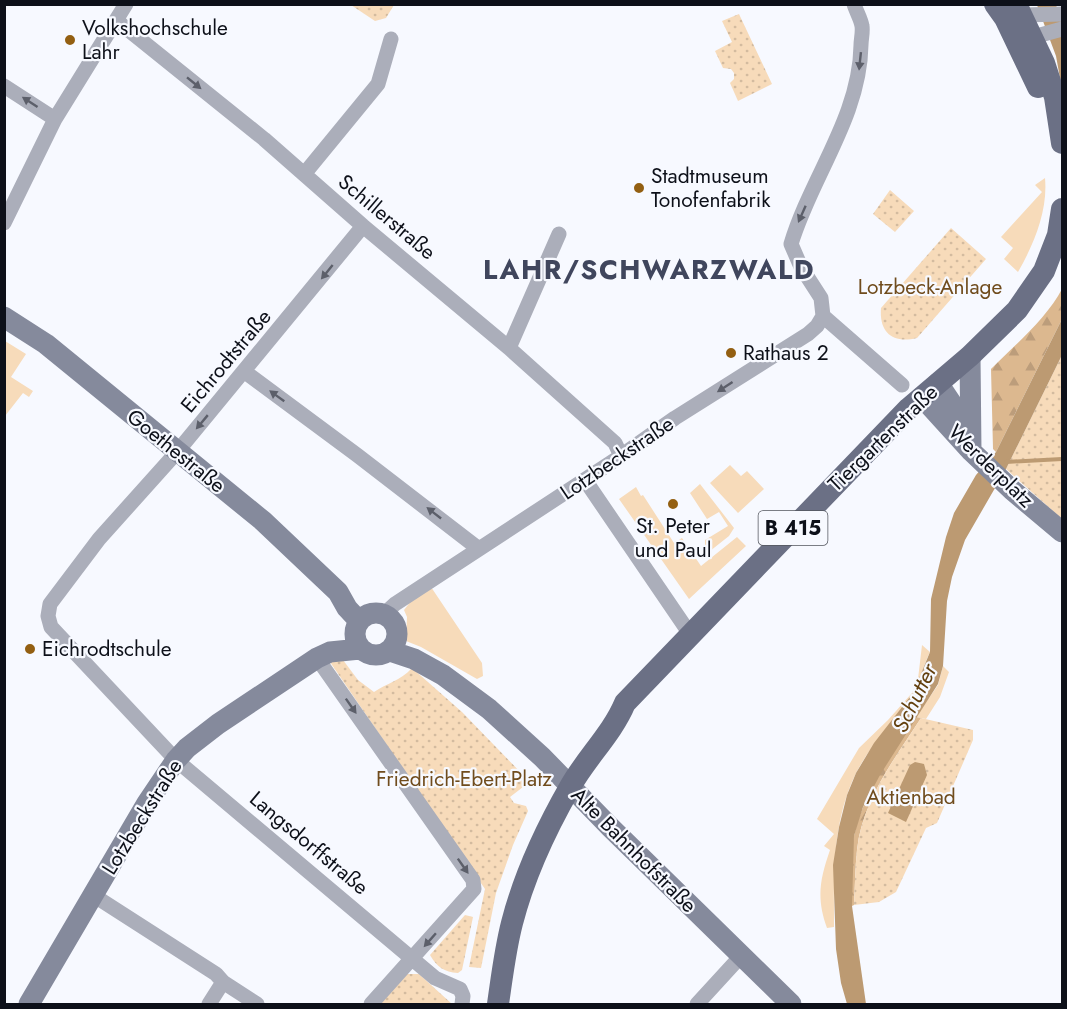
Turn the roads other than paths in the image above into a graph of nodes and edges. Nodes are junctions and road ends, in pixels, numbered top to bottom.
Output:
1 (126, 4) edge
2 (854, 4) edge
3 (995, 4) edge
4 (1020, 10) edge
5 (1062, 14) edge
6 (116, 20) junction
7 (1062, 29) edge
8 (1023, 36) junction
9 (391, 39) dead end
10 (1044, 63) junction
11 (4, 86) edge
12 (55, 119) junction
13 (1057, 120) junction
14 (1062, 143) edge
15 (304, 173) junction
16 (1062, 209) edge
17 (4, 223) edge
18 (363, 226) junction
19 (559, 234) dead end
20 (822, 316) junction
21 (5, 318) edge
22 (509, 348) junction
23 (970, 356) junction
24 (245, 372) junction
25 (902, 385) dead end
26 (930, 390) junction
27 (177, 452) junction
28 (621, 456) junction
29 (977, 457) junction
30 (585, 480) junction
31 (1062, 532) edge
32 (480, 549) junction
33 (50, 604) joint
34 (376, 631) junction
35 (690, 634) junction
36 (324, 655) junction
37 (176, 760) junction
38 (565, 781) junction
39 (93, 895) junction
40 (741, 956) junction
41 (414, 959) junction
42 (223, 982) junction
43 (29, 1005) edge
44 (209, 1005) edge
45 (257, 1005) edge
46 (371, 1005) edge
47 (462, 1005) edge
48 (484, 1005) edge
49 (498, 1005) edge
50 (697, 1005) edge
51 (791, 1005) edge

1 - 6 street
2 -> 20 street
3 - 8 main road
4 - 5 street
4 - 8 main road
6 - 12 street
6 -> 15 street, Schillerstraße
7 - 8 street
7 - 10 street
8 - 10 main road
8 - 13 main road
9 - 15 street
10 - 13 main road
12 -> 11 street
12 - 17 street
13 - 14 main road
15 - 18 street, Schillerstraße
16 - 23 main road, Tiergartenstraße / B 415
18 - 22 street, Schillerstraße
18 -> 24 street, Eichrodtstraße
19 - 22 street
20 - 25 street
20 -> 28 street, Lotzbeckstraße
21 - 27 street, Goethestraße
22 - 28 street, Schillerstraße
23 - 26 main road, Tiergartenstraße / B 415
23 - 29 street
24 -> 27 street, Eichrodtstraße
32 -> 24 street
26 - 29 street, Werderplatz
26 - 35 main road, Tiergartenstraße / B 415
27 - 33 street, Eichrodtstraße
27 - 34 street, Goethestraße
28 - 30 street, Lotzbeckstraße
29 - 31 street, Werderplatz
30 - 32 street, Lotzbeckstraße
30 - 35 street
32 - 34 street, Lotzbeckstraße
33 - 37 street, Langsdorffstraße
34 - 36 street, Lotzbeckstraße
34 - 38 street, Alte Bahnhofstraße
35 - 38 main road, Tiergartenstraße / B 415
36 - 37 street, Lotzbeckstraße
36 -> 41 street
37 - 39 street, Lotzbeckstraße
37 - 41 street, Langsdorffstraße
38 - 40 street, Alte Bahnhofstraße
38 - 48 main road, B 415
38 - 49 main road, B 415
39 - 42 street
39 - 43 street, Lotzbeckstraße
40 - 50 street
40 - 51 street, Alte Bahnhofstraße
41 - 46 street
41 - 47 street, Langsdorffstraße
42 - 44 street
42 - 45 street

